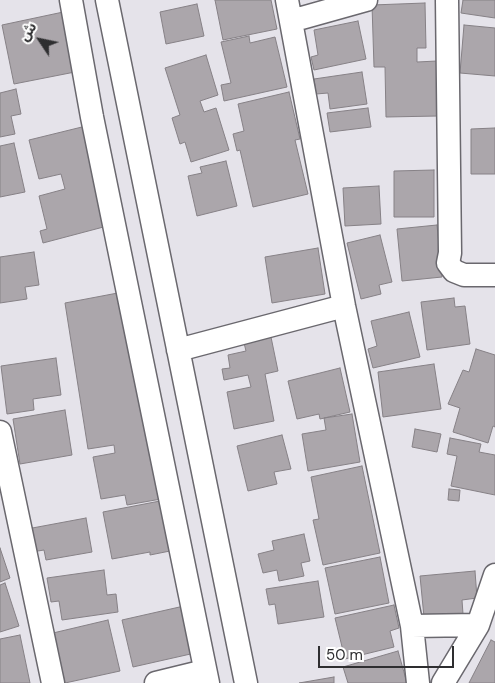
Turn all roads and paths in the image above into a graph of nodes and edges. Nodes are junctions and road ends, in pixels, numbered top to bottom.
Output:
1 (71, 0) edge
2 (107, 0) edge
3 (366, 0) edge
4 (447, 0) edge
5 (289, 10) edge
6 (111, 27) junction
7 (78, 34) junction
8 (495, 275) edge
9 (344, 306) junction
10 (178, 350) junction
11 (0, 432) edge
12 (495, 575) edge
13 (478, 625) junction
14 (412, 626) junction
15 (206, 677) edge
16 (53, 683) edge
17 (156, 683) edge
18 (246, 683) edge
19 (418, 683) edge
20 (443, 683) edge

1 - 7 street
2 - 6 street
3 - 5 street
4 - 8 street
5 - 9 street
6 - 7 street
6 - 10 street
7 - 15 street
9 - 10 street
9 - 14 street
10 - 18 street
11 - 16 street
12 - 13 street
13 - 14 street
13 - 20 street
14 - 19 street
15 - 17 street

